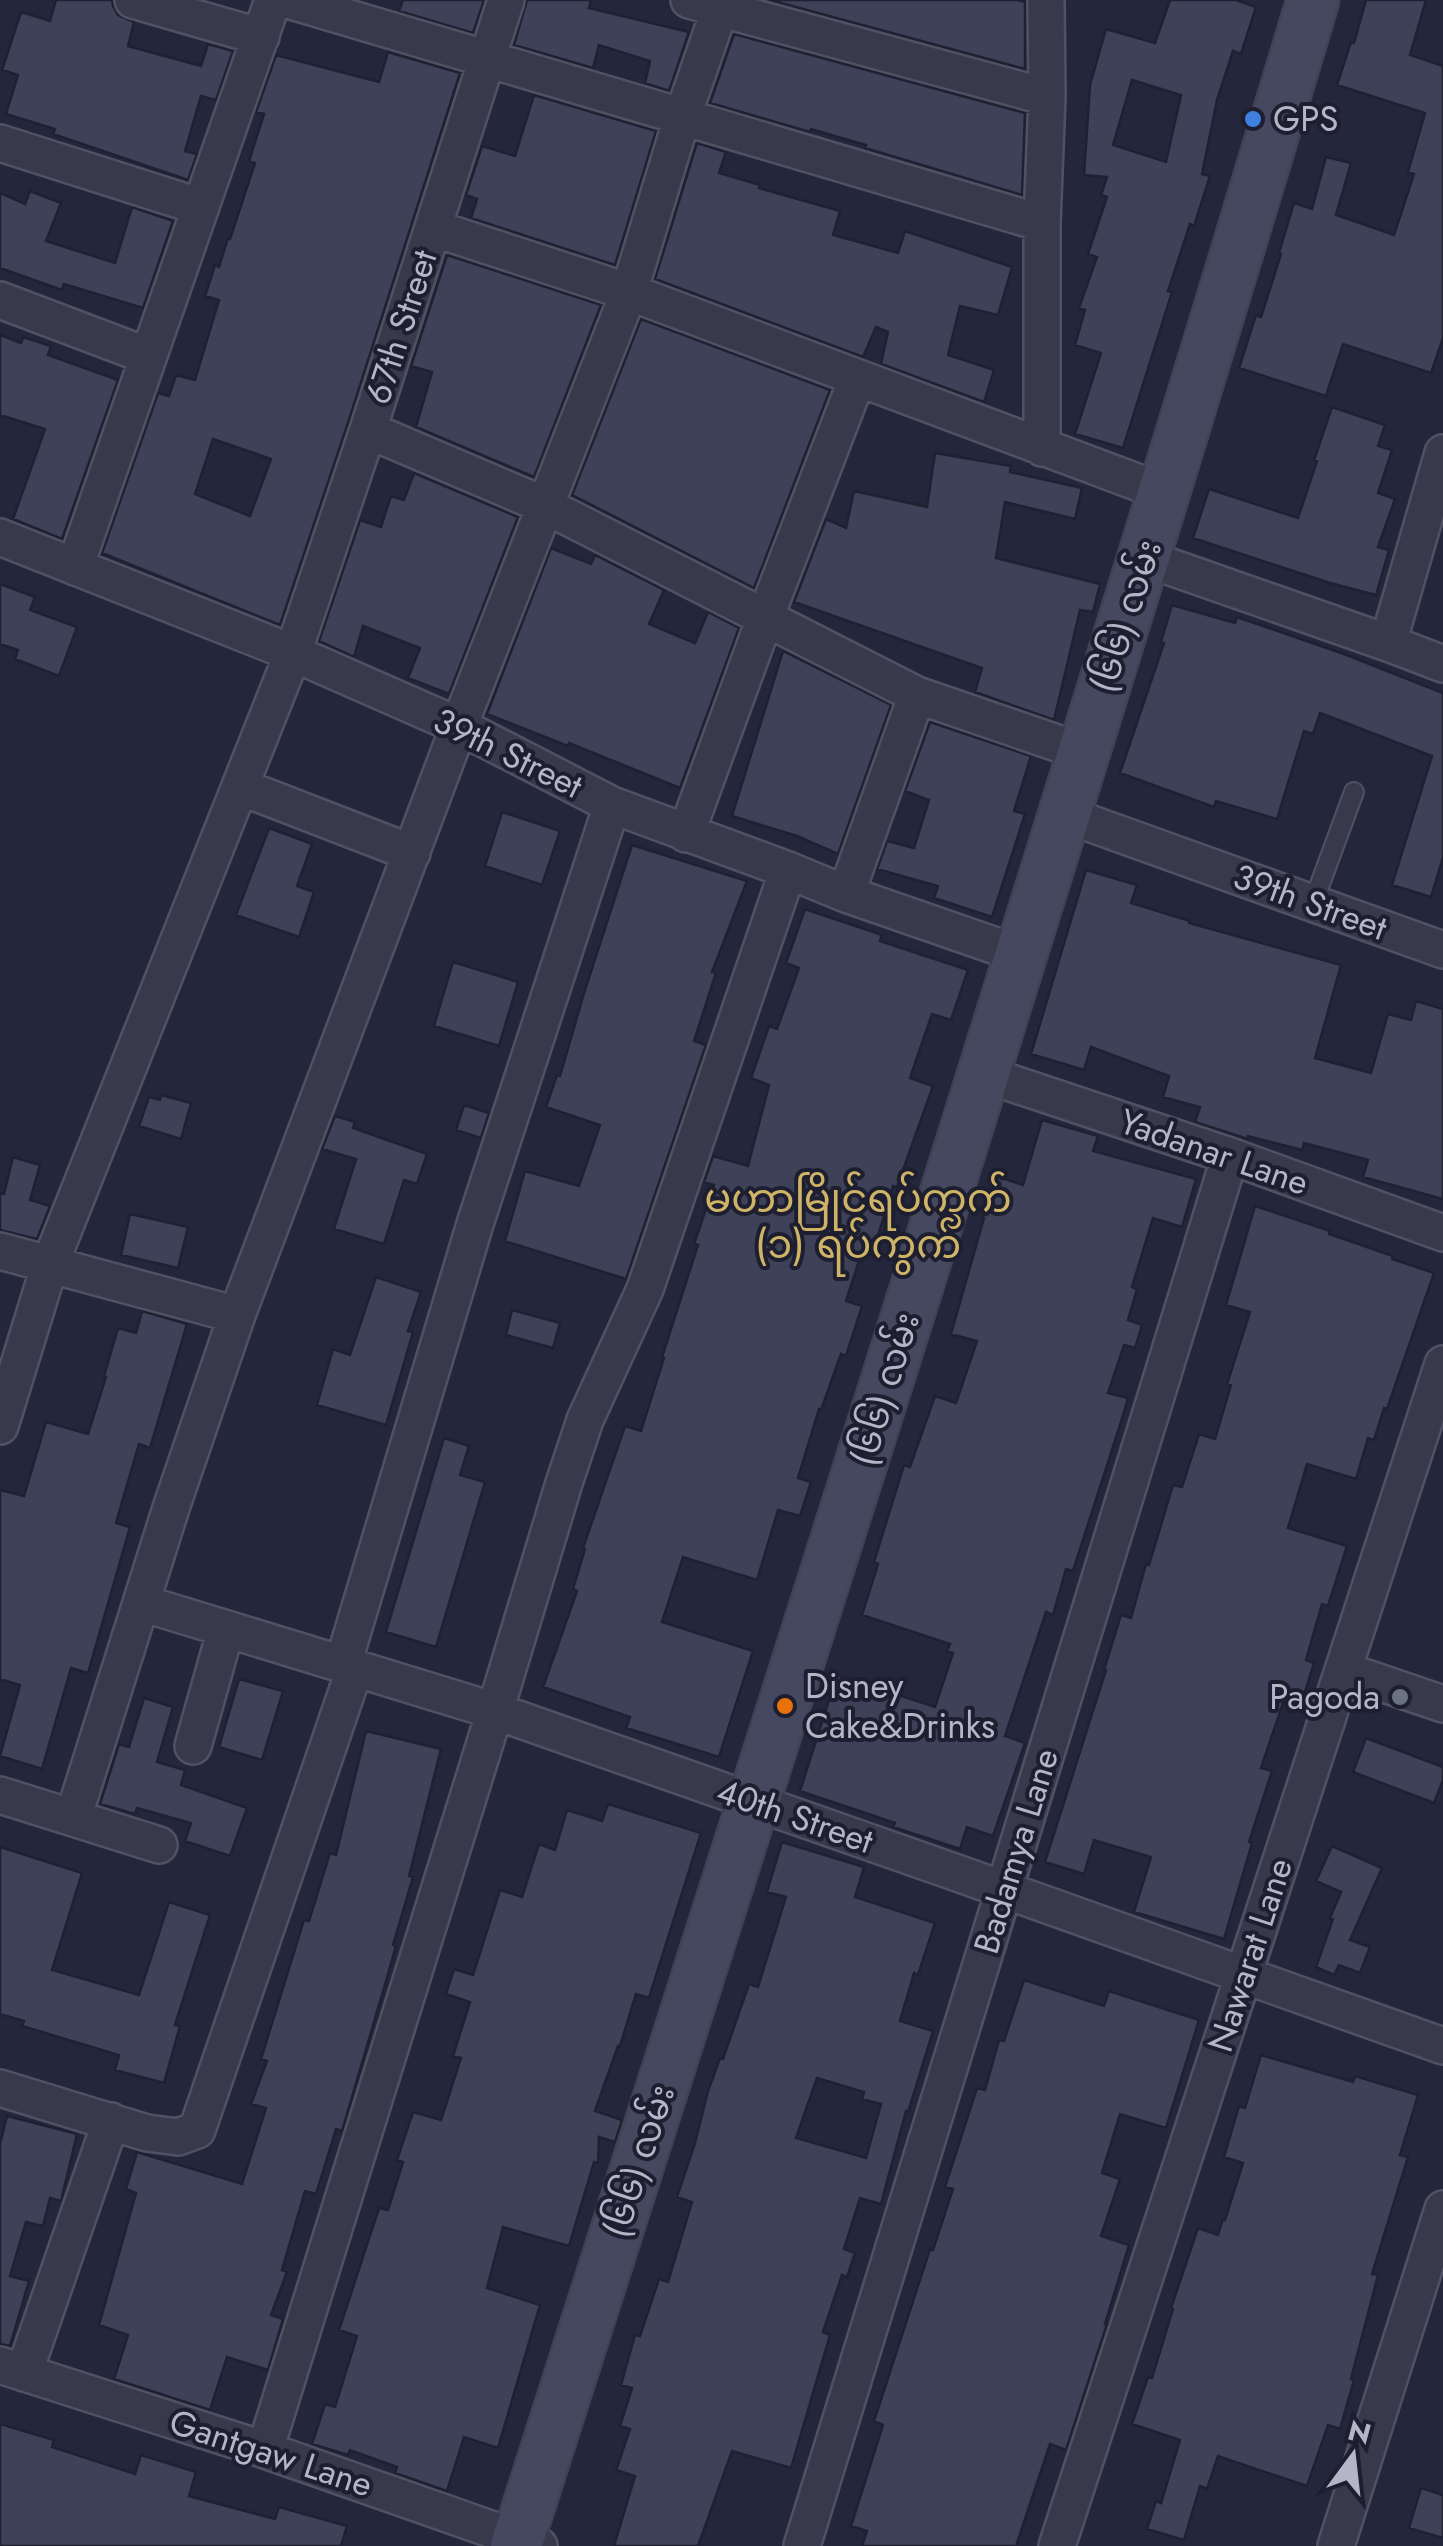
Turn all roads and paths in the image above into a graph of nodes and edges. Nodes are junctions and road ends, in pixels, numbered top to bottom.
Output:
1 (133, 0) edge
2 (273, 0) edge
3 (288, 0) edge
4 (506, 0) edge
5 (1046, 0) edge
6 (1314, 0) edge
7 (711, 3) edge
8 (261, 37) junction
9 (487, 58) junction
10 (1047, 98) junction
11 (682, 118) junction
12 (0, 142) edge
13 (201, 208) junction
14 (1042, 223) junction
15 (433, 228) junction
16 (629, 292) junction
17 (0, 300) edge
18 (148, 356) junction
19 (857, 379) junction
20 (368, 430) junction
21 (1042, 448) junction
22 (1443, 453) edge
23 (1166, 493) junction
24 (544, 505) junction
25 (0, 537) edge
26 (1145, 558) junction
27 (75, 567) junction
28 (765, 618) junction
29 (1388, 643) junction
30 (293, 653) junction
31 (1443, 664) edge
32 (918, 696) junction
33 (459, 726) junction
34 (1083, 752) junction
35 (241, 787) junction
36 (1354, 792) dead end
37 (612, 804) junction
38 (1064, 814) junction
39 (686, 834) junction
40 (412, 853) junction
41 (788, 870) junction
42 (846, 894) junction
43 (1313, 903) junction
44 (1443, 950) edge
45 (1022, 955) junction
46 (984, 1074) junction
47 (1230, 1156) junction
48 (1443, 1233) edge
49 (0, 1252) edge
50 (50, 1264) junction
51 (237, 1315) junction
52 (1443, 1364) edge
53 (0, 1426) edge
54 (142, 1603) junction
55 (226, 1629) junction
56 (349, 1666) junction
57 (1343, 1670) junction
58 (1443, 1704) edge
59 (495, 1711) junction
60 (193, 1746) dead end
61 (0, 1795) edge
62 (754, 1802) junction
63 (73, 1818) junction
64 (160, 1845) dead end
65 (1004, 1889) junction
66 (1243, 1976) junction
67 (1443, 2046) edge
68 (0, 2088) edge
69 (111, 2121) junction
70 (1443, 2209) edge
71 (12, 2369) edge
72 (265, 2450) junction
73 (525, 2543) edge
74 (802, 2546) edge
75 (1058, 2546) edge
76 (1336, 2546) edge

1 - 8 street
2 - 8 street
3 - 9 street
4 - 9 street, 67th Street
5 - 10 street
6 - 23 street, (၆၆) လမ်း
7 - 10 street
7 - 11 street
8 - 13 street
9 - 11 street
9 - 15 street, 67th Street
10 - 14 street
11 - 14 street
11 - 16 street
12 - 13 street
13 - 18 street
14 - 21 street
15 - 16 street
15 - 20 street, 67th Street
16 - 19 street
16 - 24 street
17 - 18 street
18 - 27 street
19 - 21 street
19 - 28 street
20 - 24 street
20 - 30 street, 67th Street
21 - 23 street
22 - 29 street
23 - 26 street, (၆၆) လမ်း
24 - 28 street
24 - 33 street
25 - 27 street, 39th Street
26 - 29 street
26 - 34 street, (၆၆) လမ်း
27 - 30 street, 39th Street
28 - 32 street
28 - 39 street
29 - 31 street
30 - 33 street, 39th Street
30 - 35 street, 67th Street
32 - 34 street
32 - 42 street
33 - 37 street, 39th Street
33 - 40 street
34 - 38 street, (၆၆) လမ်း
35 - 40 street
35 - 50 street, 67th Street
36 - 43 lane
37 - 39 street, 39th Street
37 - 56 street
38 - 43 street, 39th Street
38 - 45 street, (၆၆) လမ်း
39 - 41 street, 39th Street
40 - 51 street
41 - 42 street, 39th Street
41 - 59 street
42 - 45 street, 39th Street
43 - 44 street, 39th Street
45 - 46 street, (၆၆) လမ်း
46 - 47 street, Yadanar Lane
46 - 62 street, (၆၆) လမ်း
47 - 48 street, Yadanar Lane
47 - 65 street, Badamya Lane
49 - 50 street
50 - 51 street
50 - 53 street, 67th Street
51 - 54 street
52 - 57 street, Nawarat Lane
54 - 55 street, 40th Street
54 - 63 street
55 - 56 street, 40th Street
55 - 60 street
56 - 59 street, 40th Street
56 - 69 street
57 - 58 street
57 - 66 street, Nawarat Lane
59 - 62 street, 40th Street
59 - 72 street
61 - 63 street
62 - 65 street, 40th Street
62 - 73 street, (၆၆) လမ်း
63 - 64 street
65 - 66 street, 40th Street
65 - 74 street, Badamya Lane
66 - 67 street, 40th Street
66 - 75 street, Nawarat Lane
68 - 69 street
69 - 71 street
70 - 76 street
71 - 72 street, Gantgaw Lane
72 - 73 street, Gantgaw Lane

